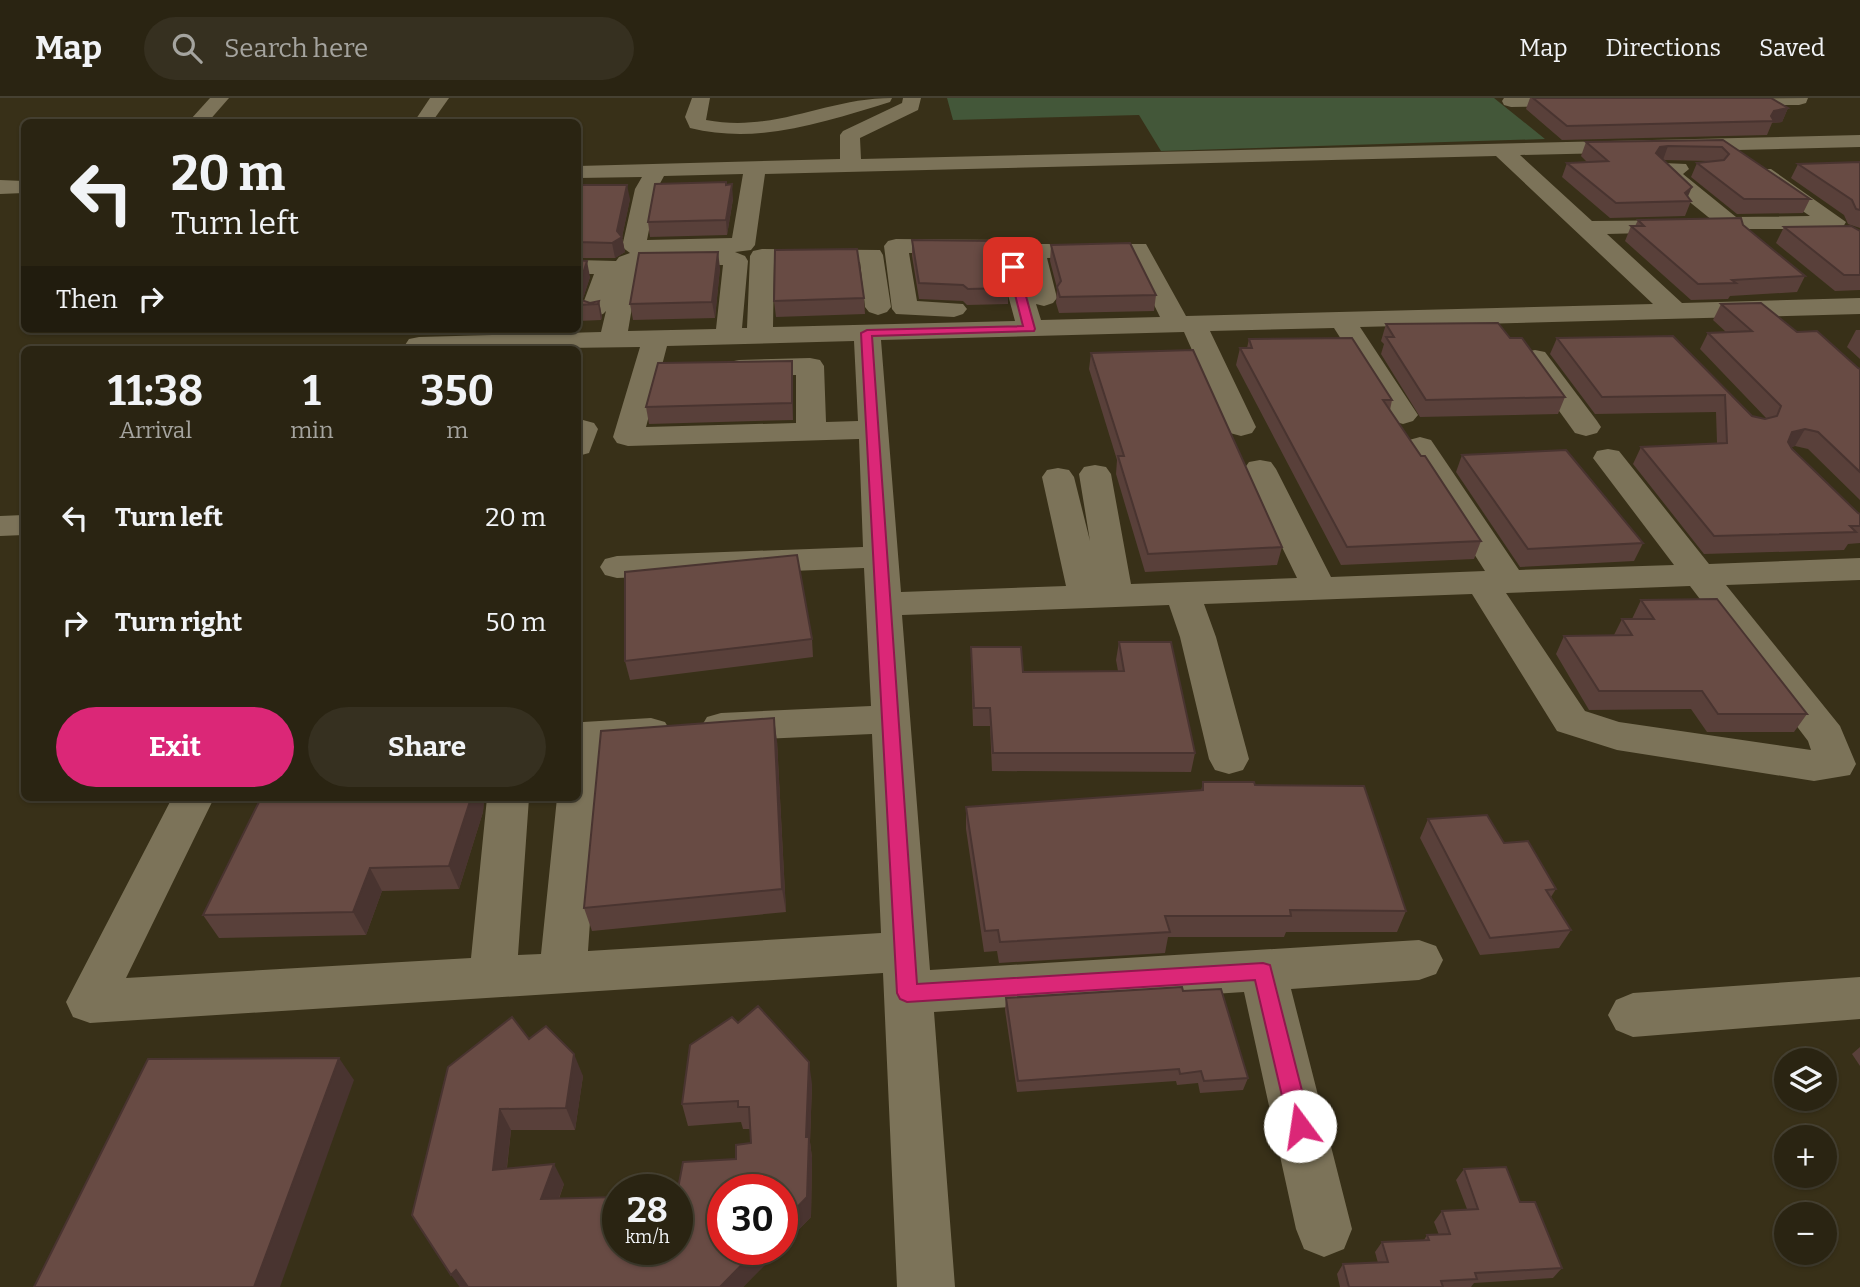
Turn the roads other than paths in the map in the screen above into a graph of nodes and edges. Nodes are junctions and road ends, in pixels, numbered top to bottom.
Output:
1 (220, 98) edge
2 (440, 98) edge
3 (701, 98) edge
4 (883, 98) edge
5 (912, 98) edge
6 (1697, 99) edge
7 (1764, 99) edge
8 (1604, 100) edge
9 (1511, 101) dead end
10 (1804, 110) edge
11 (204, 119) edge
12 (426, 119) edge
13 (1839, 122) dead end
14 (1567, 135) edge
15 (1858, 141) edge
16 (1748, 143) junction
17 (1722, 144) junction
18 (1609, 146) junction
19 (1501, 149) junction
20 (851, 165) junction
21 (755, 168) junction
22 (1702, 168) edge
23 (657, 170) junction
24 (581, 172) edge
25 (0, 187) edge
26 (21, 187) edge
27 (725, 194) edge
28 (752, 194) junction
29 (645, 195) junction
30 (671, 195) edge
31 (1586, 228) junction
32 (1857, 228) edge
33 (1766, 250) edge
34 (581, 267) edge
35 (1860, 292) edge
36 (1815, 299) edge
37 (1505, 316) junction
38 (1342, 320) junction
39 (1035, 322) junction
40 (1671, 322) junction
41 (1185, 324) junction
42 (876, 328) junction
43 (728, 329) junction
44 (760, 329) junction
45 (583, 332) edge
46 (615, 332) junction
47 (565, 333) edge
48 (1811, 335) edge
49 (656, 339) junction
50 (421, 341) edge
51 (716, 368) edge
52 (1404, 415) dead end
53 (1241, 427) dead end
54 (1586, 427) dead end
55 (872, 430) junction
56 (811, 432) junction
57 (1420, 446) dead end
58 (1608, 458) dead end
59 (1260, 469) dead end
60 (1095, 474) dead end
61 (1058, 477) dead end
62 (1593, 487) edge
63 (21, 525) edge
64 (0, 526) edge
65 (881, 557) junction
66 (617, 567) dead end
67 (1860, 569) edge
68 (1685, 576) junction
69 (1496, 582) junction
70 (1319, 588) junction
71 (1183, 593) junction
72 (1101, 596) junction
73 (883, 604) junction
74 (891, 719) junction
75 (1229, 759) dead end
76 (581, 761) edge
77 (190, 801) edge
78 (508, 801) edge
79 (578, 801) edge
80 (1419, 960) dead end
81 (1263, 971) junction
82 (906, 972) junction
83 (564, 973) junction
84 (493, 977) junction
85 (1860, 998) edge
86 (1633, 1016) dead end
87 (1324, 1228) dead end
88 (926, 1287) edge

1 - 11 street
2 - 12 street
3 - 4 street
5 - 20 street
6 - 7 street
7 - 10 street
8 - 9 street
10 - 14 street
13 - 15 street
15 - 16 street
16 - 17 street
16 - 32 street
17 - 18 street
17 - 22 street
18 - 19 street
18 - 31 street
19 - 20 street
19 - 31 street
20 - 21 street
21 - 23 street
21 - 28 street
23 - 24 street
23 - 29 street
25 - 26 street
27 - 28 street
28 - 29 street
29 - 30 street
31 - 40 street
32 - 33 street
34 - 45 street
35 - 36 street
36 - 40 street
36 - 48 street
37 - 38 street
37 - 40 street
37 - 54 street
38 - 41 street
38 - 52 street
39 - 39 street
39 - 41 street
39 - 41 street
39 - 42 street
41 - 53 street
42 - 44 street
42 - 44 street
42 - 55 street
43 - 44 street
43 - 46 street
43 - 46 street
43 - 49 street
45 - 46 street
46 - 49 street
47 - 50 street
49 - 56 street
51 - 56 street
55 - 56 street
55 - 65 street
57 - 69 street
58 - 68 street
59 - 70 street
60 - 72 street
61 - 72 street
62 - 68 street
63 - 64 street
65 - 66 street
65 - 73 street
67 - 68 street
68 - 69 street
68 - 69 street
69 - 70 street
70 - 71 street
71 - 72 street
71 - 75 street
72 - 73 street
73 - 74 street
74 - 76 street
74 - 82 street
77 - 84 street
78 - 84 street
79 - 83 street
80 - 81 street
81 - 82 street
81 - 87 street
82 - 83 street
82 - 88 street
83 - 84 street
85 - 86 street

